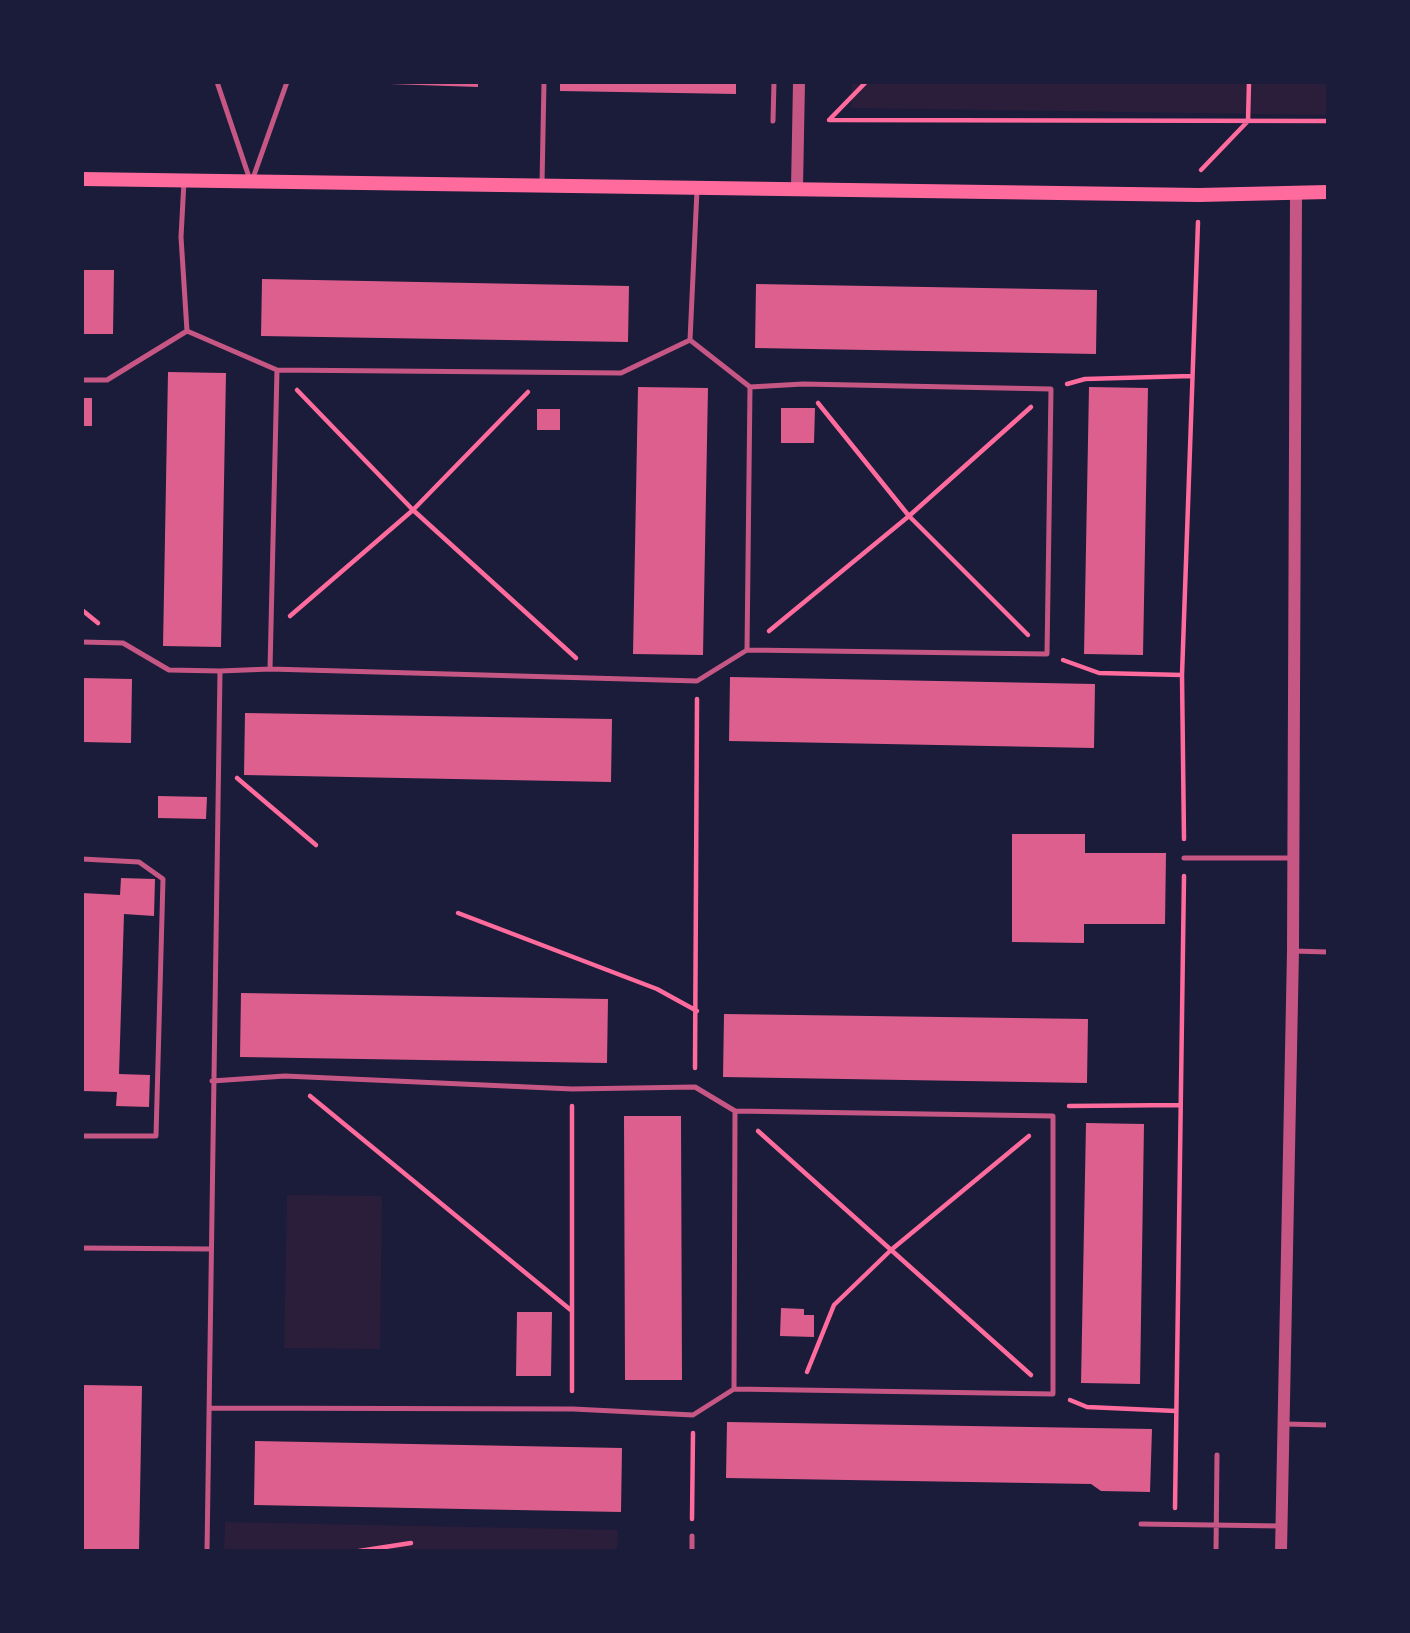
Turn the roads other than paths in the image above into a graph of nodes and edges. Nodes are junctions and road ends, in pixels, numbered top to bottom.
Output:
1 (217, 82) edge
2 (287, 82) edge
3 (544, 82) edge
4 (774, 82) edge
5 (799, 82) edge
6 (773, 121) dead end
7 (82, 179) edge
8 (184, 180) junction
9 (251, 183) junction
10 (542, 187) junction
11 (797, 188) junction
12 (697, 190) junction
13 (1296, 192) junction
14 (1328, 192) edge
15 (187, 331) junction
16 (690, 340) junction
17 (277, 370) junction
18 (82, 380) edge
19 (750, 387) junction
20 (82, 642) edge
21 (747, 650) junction
22 (270, 669) junction
23 (220, 671) junction
24 (1184, 858) road end
25 (1292, 858) junction
26 (82, 859) edge
27 (1293, 951) junction
28 (1328, 951) edge
29 (212, 1081) junction
30 (735, 1111) junction
31 (82, 1136) edge
32 (82, 1248) edge
33 (211, 1249) junction
34 (734, 1389) junction
35 (209, 1408) junction
36 (1285, 1424) junction
37 (1328, 1425) edge
38 (1217, 1455) dead end
39 (1141, 1524) dead end
40 (1216, 1525) junction
41 (1281, 1527) junction
42 (692, 1536) road end
43 (207, 1551) edge
44 (692, 1551) edge
45 (1216, 1551) edge
46 (1281, 1551) edge

1 - 9 lane
2 - 9 lane
3 - 10 lane
4 - 6 lane
5 - 11 street
7 - 8 main road
8 - 9 main road
8 - 15 lane
9 - 10 main road
10 - 12 main road
11 - 12 main road
11 - 13 main road
12 - 16 lane
13 - 14 main road
13 - 25 street
15 - 17 lane
15 - 18 lane
16 - 17 lane
16 - 19 lane
17 - 22 lane
19 - 21 lane
19 - 21 lane
20 - 23 lane
21 - 22 lane
22 - 23 lane
23 - 29 lane
24 - 25 lane
25 - 27 street
26 - 31 lane
27 - 28 lane
27 - 36 street
29 - 30 lane
29 - 33 lane
30 - 34 lane
30 - 34 lane
32 - 33 lane
33 - 35 lane
34 - 35 lane
35 - 43 lane
36 - 37 lane
36 - 41 street
38 - 40 lane
39 - 40 lane
40 - 41 lane
40 - 45 lane
41 - 46 street
42 - 44 lane

